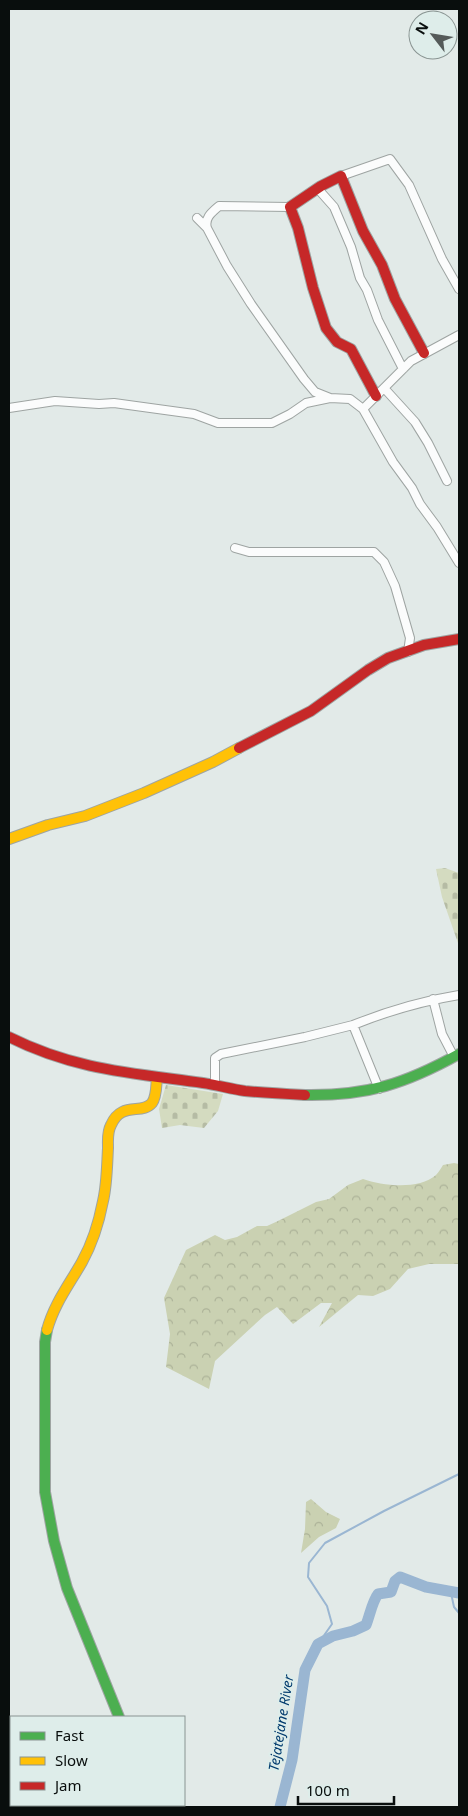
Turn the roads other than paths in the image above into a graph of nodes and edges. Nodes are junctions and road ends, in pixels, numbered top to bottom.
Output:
1 (341, 176) junction
2 (318, 188) junction
3 (290, 207) junction
4 (197, 218) dead end
5 (207, 228) junction
6 (459, 289) edge
7 (459, 335) edge
8 (424, 353) junction
9 (403, 369) junction
10 (384, 388) junction
11 (376, 396) junction
12 (330, 398) junction
13 (9, 408) edge
14 (363, 409) junction
15 (447, 481) dead end
16 (235, 548) dead end
17 (459, 563) edge
18 (459, 639) edge
19 (408, 652) junction
20 (9, 839) edge
21 (459, 995) edge
22 (433, 999) junction
23 (353, 1025) junction
24 (9, 1037) edge
25 (457, 1056) edge
26 (157, 1077) junction
27 (214, 1084) junction
28 (379, 1089) junction
29 (119, 1716) edge

1 - 2 main road
1 - 6 street
1 - 8 main road
2 - 3 main road
2 - 9 street
3 - 5 street
3 - 11 main road
4 - 5 street
5 - 12 street
7 - 8 street
8 - 9 street
9 - 10 street
10 - 11 street
10 - 15 street
11 - 14 street
12 - 13 street
12 - 14 street
14 - 17 street
16 - 19 street
18 - 19 main road
19 - 20 main road
21 - 22 street
22 - 23 street
22 - 25 street
23 - 27 street
23 - 28 street
24 - 26 main road
25 - 28 main road
26 - 27 main road
26 - 29 main road
27 - 28 main road

